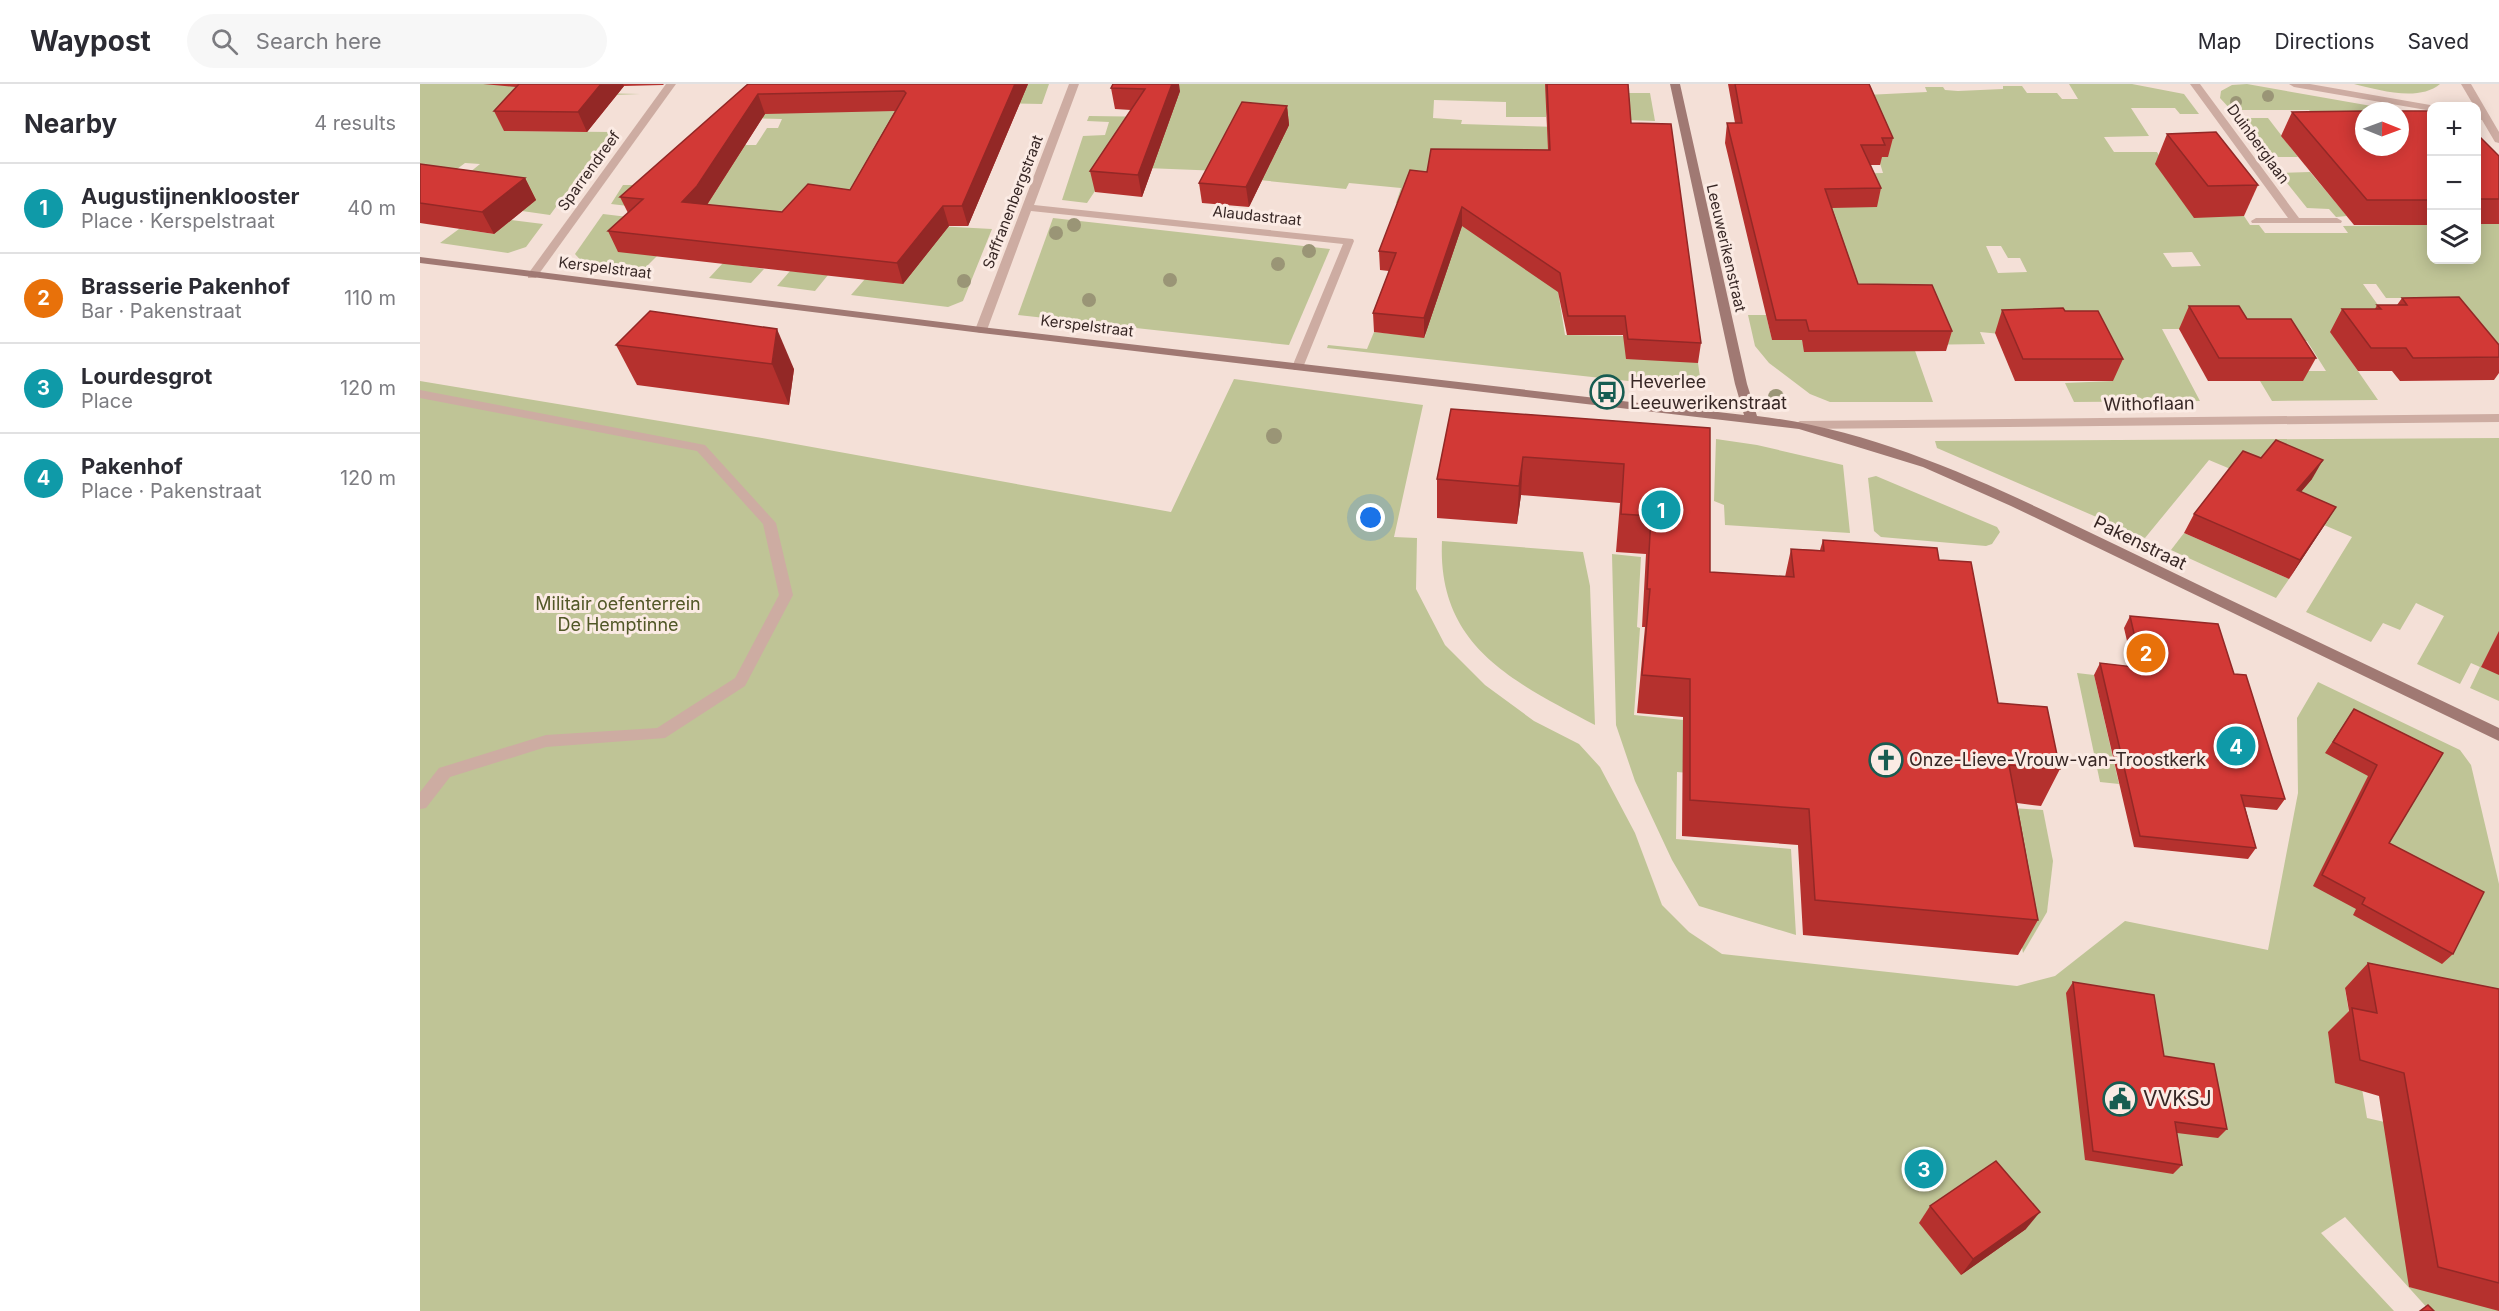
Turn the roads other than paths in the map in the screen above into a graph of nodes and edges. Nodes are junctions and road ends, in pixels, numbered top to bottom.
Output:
1 (671, 84) edge
2 (1074, 84) edge
3 (1675, 84) edge
4 (2195, 84) edge
5 (2294, 84) edge
6 (2466, 84) edge
7 (2474, 102) edge
8 (2427, 107) edge
9 (2481, 116) edge
10 (2499, 140) edge
11 (1027, 207) junction
12 (2256, 221) dead end
13 (2296, 221) junction
14 (2337, 221) dead end
15 (420, 260) edge
16 (532, 276) junction
17 (981, 330) junction
18 (1298, 367) junction
19 (420, 394) edge
20 (2499, 418) edge
21 (1752, 419) junction
22 (1800, 425) junction
23 (2499, 735) edge
24 (420, 803) edge

1 - 16 street, Sparrendreef
2 - 11 street, Saffranenbergstraat
3 - 21 street, Leeuwerikenstraat
4 - 13 street, Duinberglaan
5 - 8 street
6 - 7 street
9 - 10 street
11 - 17 street, Saffranenbergstraat
11 - 18 street, Alaudastraat
12 - 13 street
13 - 14 street
15 - 16 street, Kerspelstraat
16 - 17 street, Kerspelstraat
17 - 18 street, Kerspelstraat
18 - 21 street, Kerspelstraat
19 - 24 street
20 - 22 street, Withoflaan
21 - 22 street, Pakenstraat
22 - 23 street, Pakenstraat

